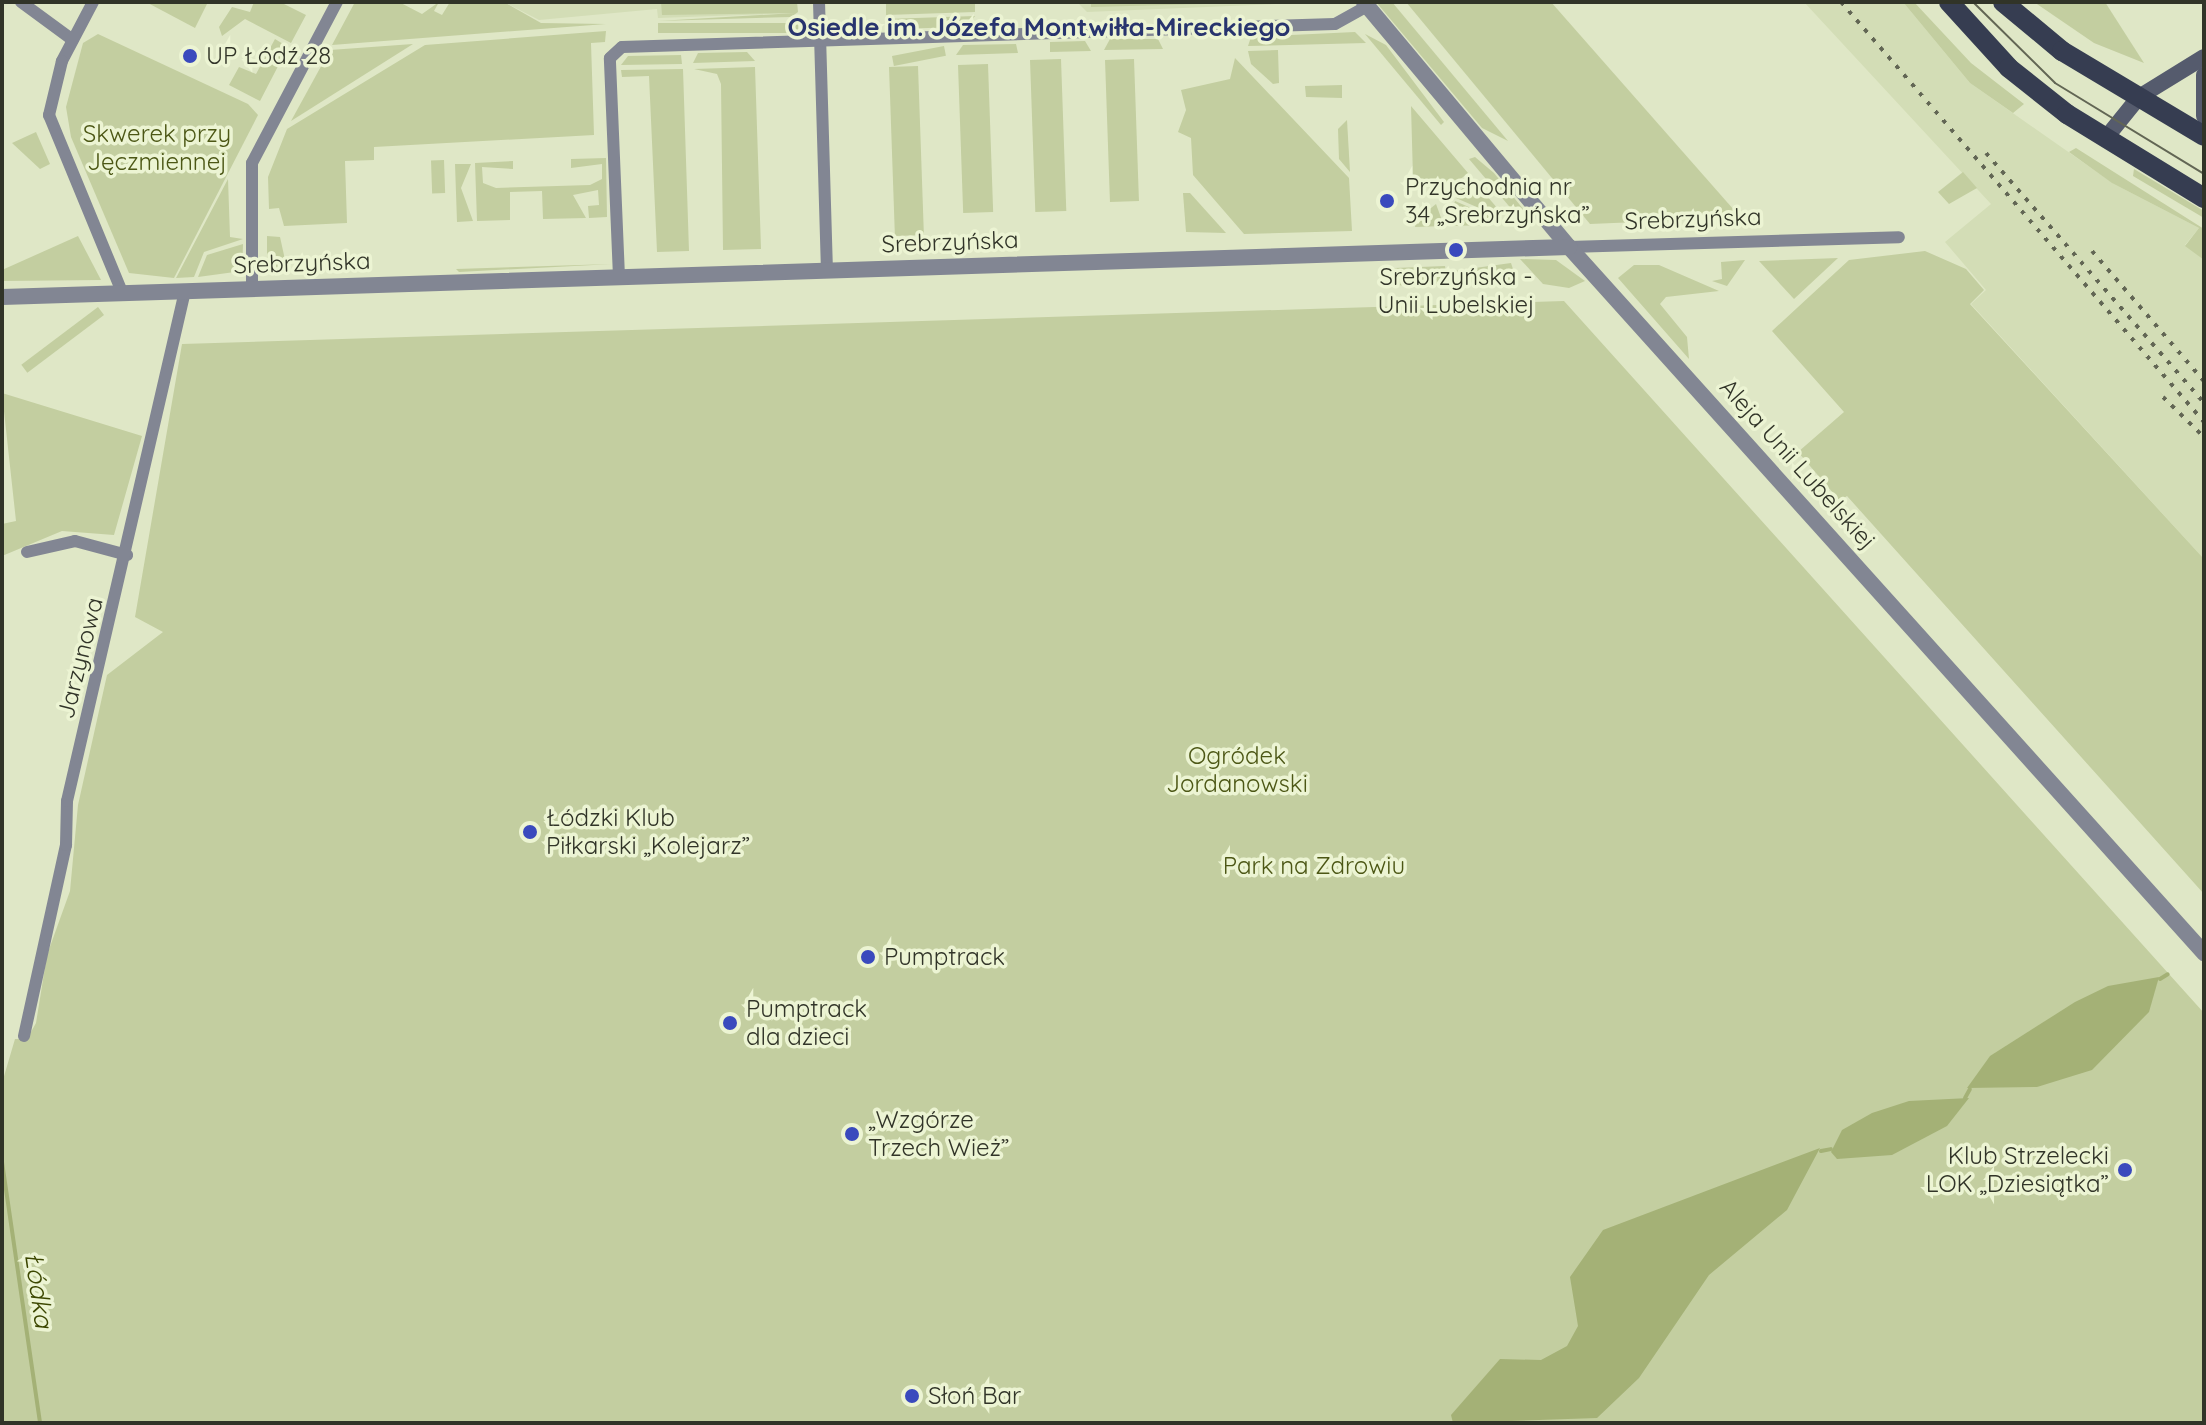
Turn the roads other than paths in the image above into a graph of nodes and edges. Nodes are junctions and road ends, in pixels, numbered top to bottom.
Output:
1 (21, 2) edge
2 (93, 2) edge
3 (337, 2) edge
4 (819, 2) edge
5 (1949, 2) edge
6 (2003, 2) edge
7 (1366, 4) edge
8 (73, 40) junction
9 (820, 41) junction
10 (2204, 57) edge
11 (2204, 75) edge
12 (2139, 97) junction
13 (2204, 116) edge
14 (2204, 136) edge
15 (2105, 139) junction
16 (2204, 198) edge
17 (1899, 237) dead end
18 (1569, 247) junction
19 (827, 270) junction
20 (619, 277) junction
21 (252, 289) junction
22 (185, 291) junction
23 (122, 292) junction
24 (2, 297) edge
25 (27, 552) dead end
26 (127, 555) junction
27 (2204, 953) edge
28 (24, 1036) dead end

1 - 8 street
2 - 8 street
3 - 21 street
4 - 9 street
5 - 15 main road
6 - 12 main road
7 - 9 street
7 - 18 street, Aleja Unii Lubelskiej
8 - 23 street
9 - 19 street
9 - 20 street
10 - 12 main road
11 - 13 main road
12 - 14 main road
12 - 15 main road
15 - 16 main road
17 - 18 street, Srebrzyńska
18 - 19 street, Srebrzyńska
18 - 27 street, Aleja Unii Lubelskiej
19 - 20 street, Srebrzyńska
20 - 21 street, Srebrzyńska
21 - 22 street, Srebrzyńska
22 - 23 street, Srebrzyńska
22 - 26 street, Jarzynowa
23 - 24 street, Srebrzyńska
25 - 26 street
26 - 28 street, Jarzynowa

